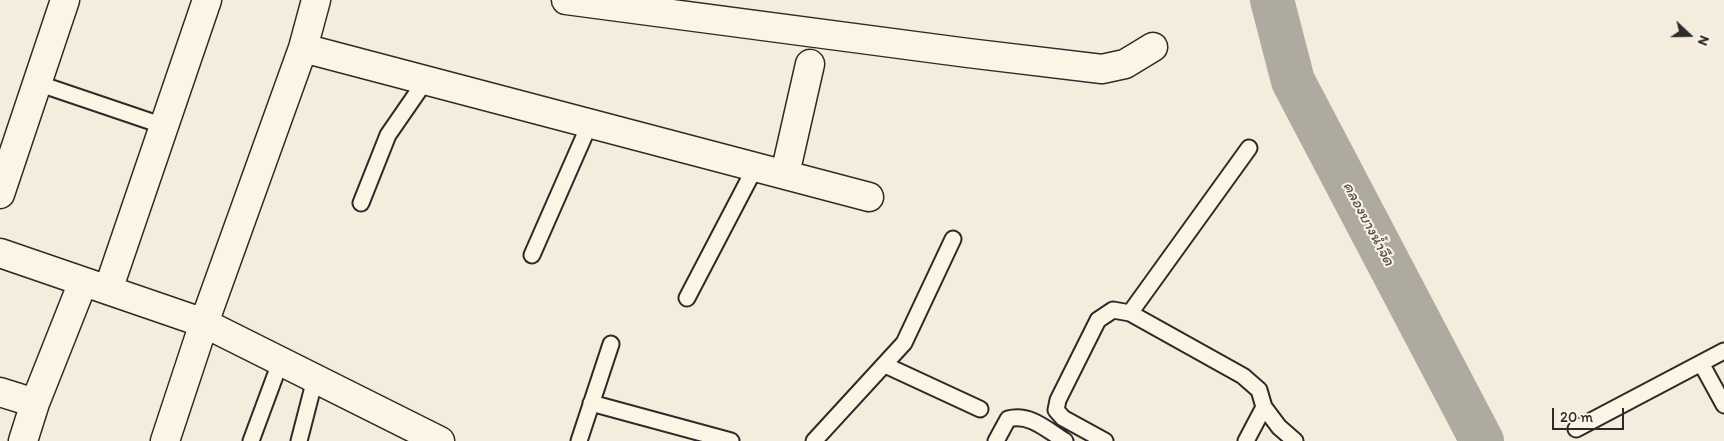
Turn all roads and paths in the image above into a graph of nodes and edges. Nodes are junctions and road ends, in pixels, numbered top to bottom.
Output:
1 (65, 0) edge
2 (207, 0) edge
3 (316, 0) edge
4 (566, 0) edge
5 (1153, 47) dead end
6 (303, 48) junction
7 (810, 64) dead end
8 (426, 80) junction
9 (37, 83) junction
10 (590, 123) junction
11 (164, 126) junction
12 (1249, 148) dead end
13 (756, 166) junction
14 (785, 174) junction
15 (0, 194) edge
16 (869, 196) dead end
17 (361, 203) dead end
18 (953, 239) dead end
19 (0, 252) edge
20 (532, 255) dead end
21 (83, 282) junction
22 (108, 290) junction
23 (687, 298) dead end
24 (1130, 313) junction
25 (204, 324) junction
26 (611, 344) dead end
27 (1724, 351) edge
28 (281, 360) junction
29 (1701, 363) junction
30 (885, 365) junction
31 (314, 378) junction
32 (0, 392) edge
33 (35, 403) junction
34 (591, 404) junction
35 (1724, 405) edge
36 (1264, 407) junction
37 (980, 409) dead end
38 (1576, 429) dead end
39 (23, 441) edge
40 (165, 441) edge
41 (251, 441) edge
42 (299, 441) edge
43 (440, 441) edge
44 (579, 441) edge
45 (731, 441) edge
46 (814, 441) edge
47 (996, 441) edge
48 (1065, 441) edge
49 (1106, 441) edge
50 (1246, 441) edge
51 (1295, 441) edge

1 - 9 street
2 - 11 street
3 - 6 street
4 - 5 street
6 - 8 street
6 - 25 street
7 - 14 street
8 - 10 street
8 - 17 lane
9 - 11 lane
9 - 15 street
10 - 13 street
10 - 20 lane
11 - 22 street
12 - 24 lane
13 - 14 street
13 - 23 lane
14 - 16 street
18 - 30 lane
19 - 21 street
21 - 22 street
21 - 33 street
22 - 25 street
24 - 36 lane
24 - 49 lane
25 - 28 street
25 - 40 street
26 - 34 lane
27 - 29 lane
28 - 31 street
28 - 41 lane
29 - 35 lane
29 - 38 lane
30 - 37 lane
30 - 46 lane
31 - 42 lane
31 - 43 street
32 - 33 street
33 - 39 street
34 - 44 lane
34 - 45 lane
36 - 50 lane
36 - 51 lane
47 - 48 lane

